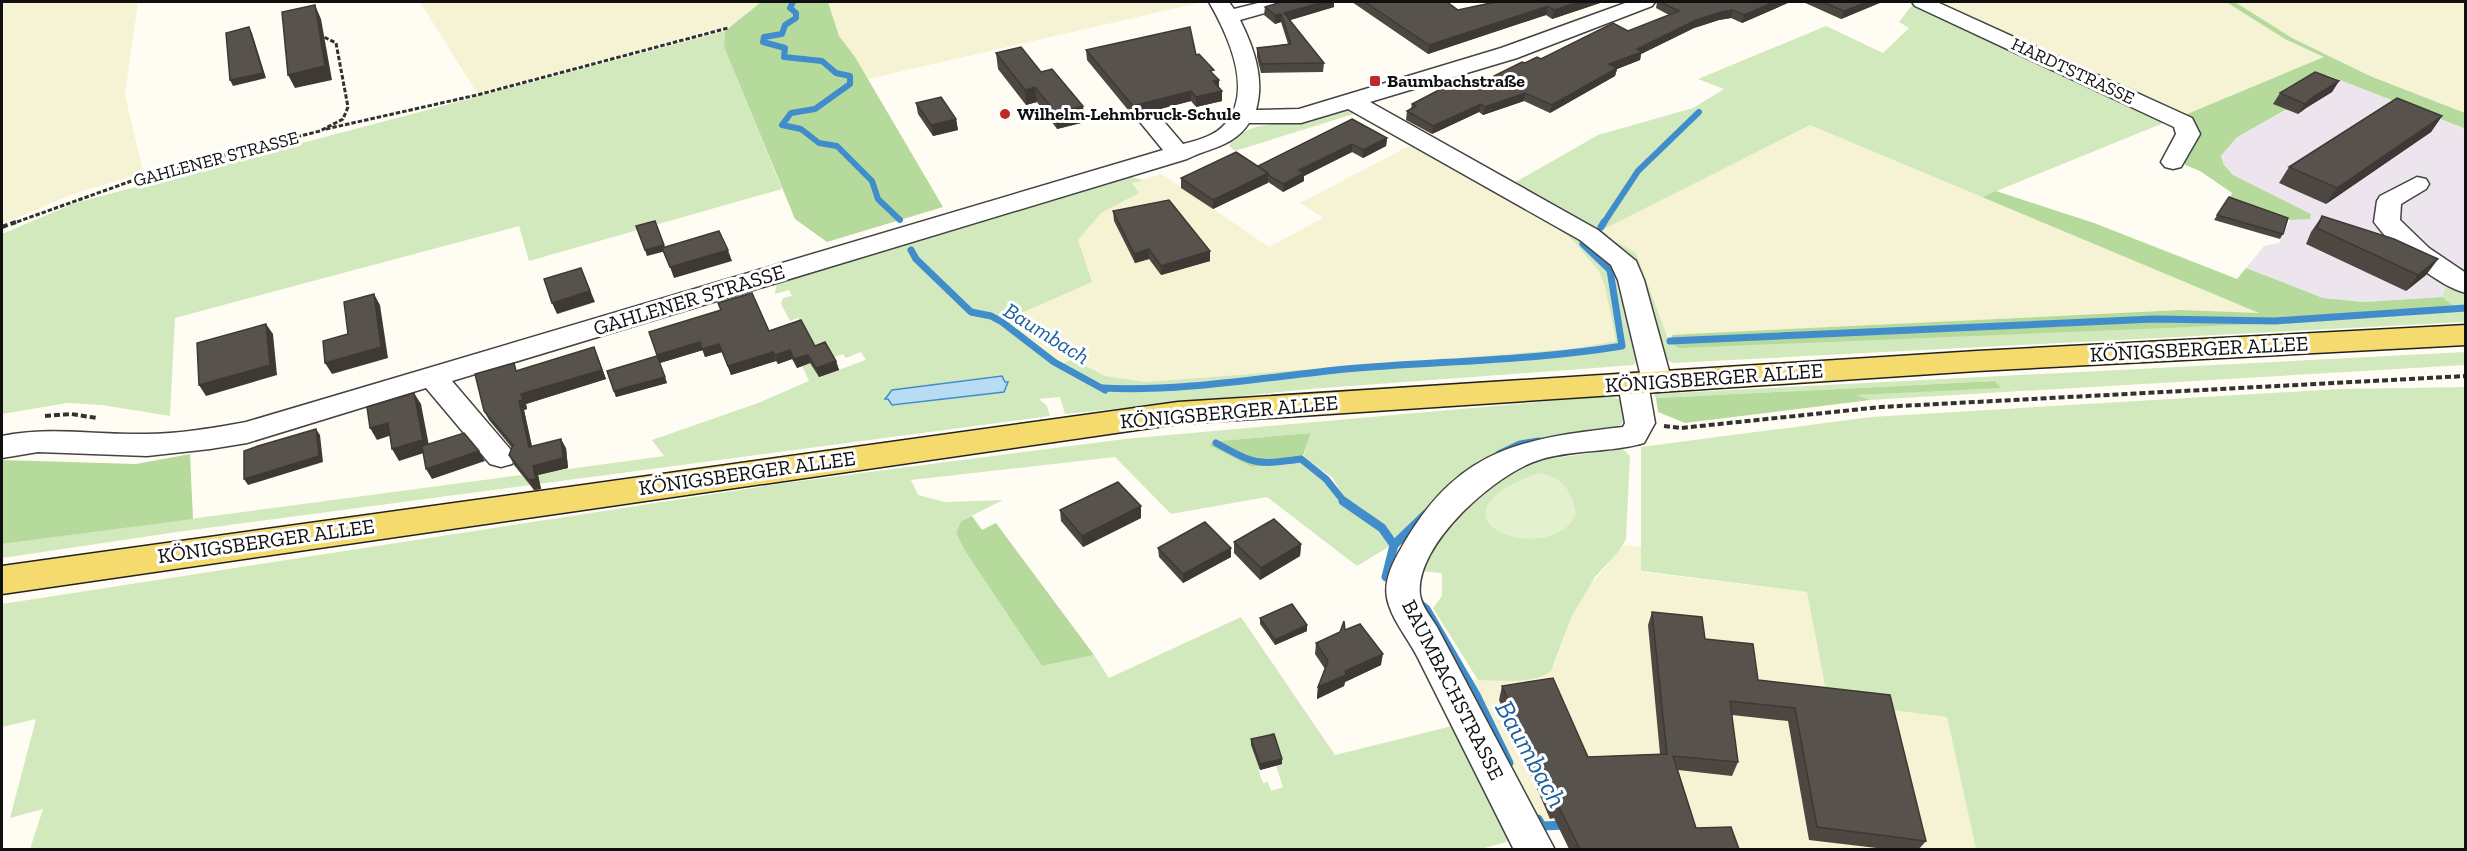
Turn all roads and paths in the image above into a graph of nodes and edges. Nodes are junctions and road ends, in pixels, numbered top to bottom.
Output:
1 (1645, 2) edge
2 (1922, 2) edge
3 (1272, 5) edge
4 (1224, 9) edge
5 (728, 28) dead end
6 (324, 37) dead end
7 (1351, 101) junction
8 (1241, 116) junction
9 (1152, 122) dead end
10 (320, 131) junction
11 (1179, 154) junction
12 (2173, 162) dead end
13 (2417, 184) dead end
14 (2, 227) edge
15 (2466, 285) edge
16 (2466, 335) edge
17 (432, 376) junction
18 (2466, 376) edge
19 (1645, 383) junction
20 (1640, 423) junction
21 (2, 447) edge
22 (501, 456) dead end
23 (2, 580) edge
24 (1534, 849) edge

1 - 7 street
2 - 12 street, HARDTSTRASSE
3 - 4 street
4 - 8 street, GAHLENER STRASSE
5 - 10 path
6 - 10 path, GAHLENER STRASSE
7 - 8 street
7 - 19 street
8 - 11 street, GAHLENER STRASSE
9 - 11 street
10 - 14 path, GAHLENER STRASSE
11 - 17 street, GAHLENER STRASSE
13 - 15 street
16 - 19 main road, KÖNIGSBERGER ALLEE
17 - 21 street, GAHLENER STRASSE
17 - 22 street
18 - 20 path
19 - 20 street
19 - 23 main road, KÖNIGSBERGER ALLEE
20 - 24 street, BAUMBACHSTRASSE

